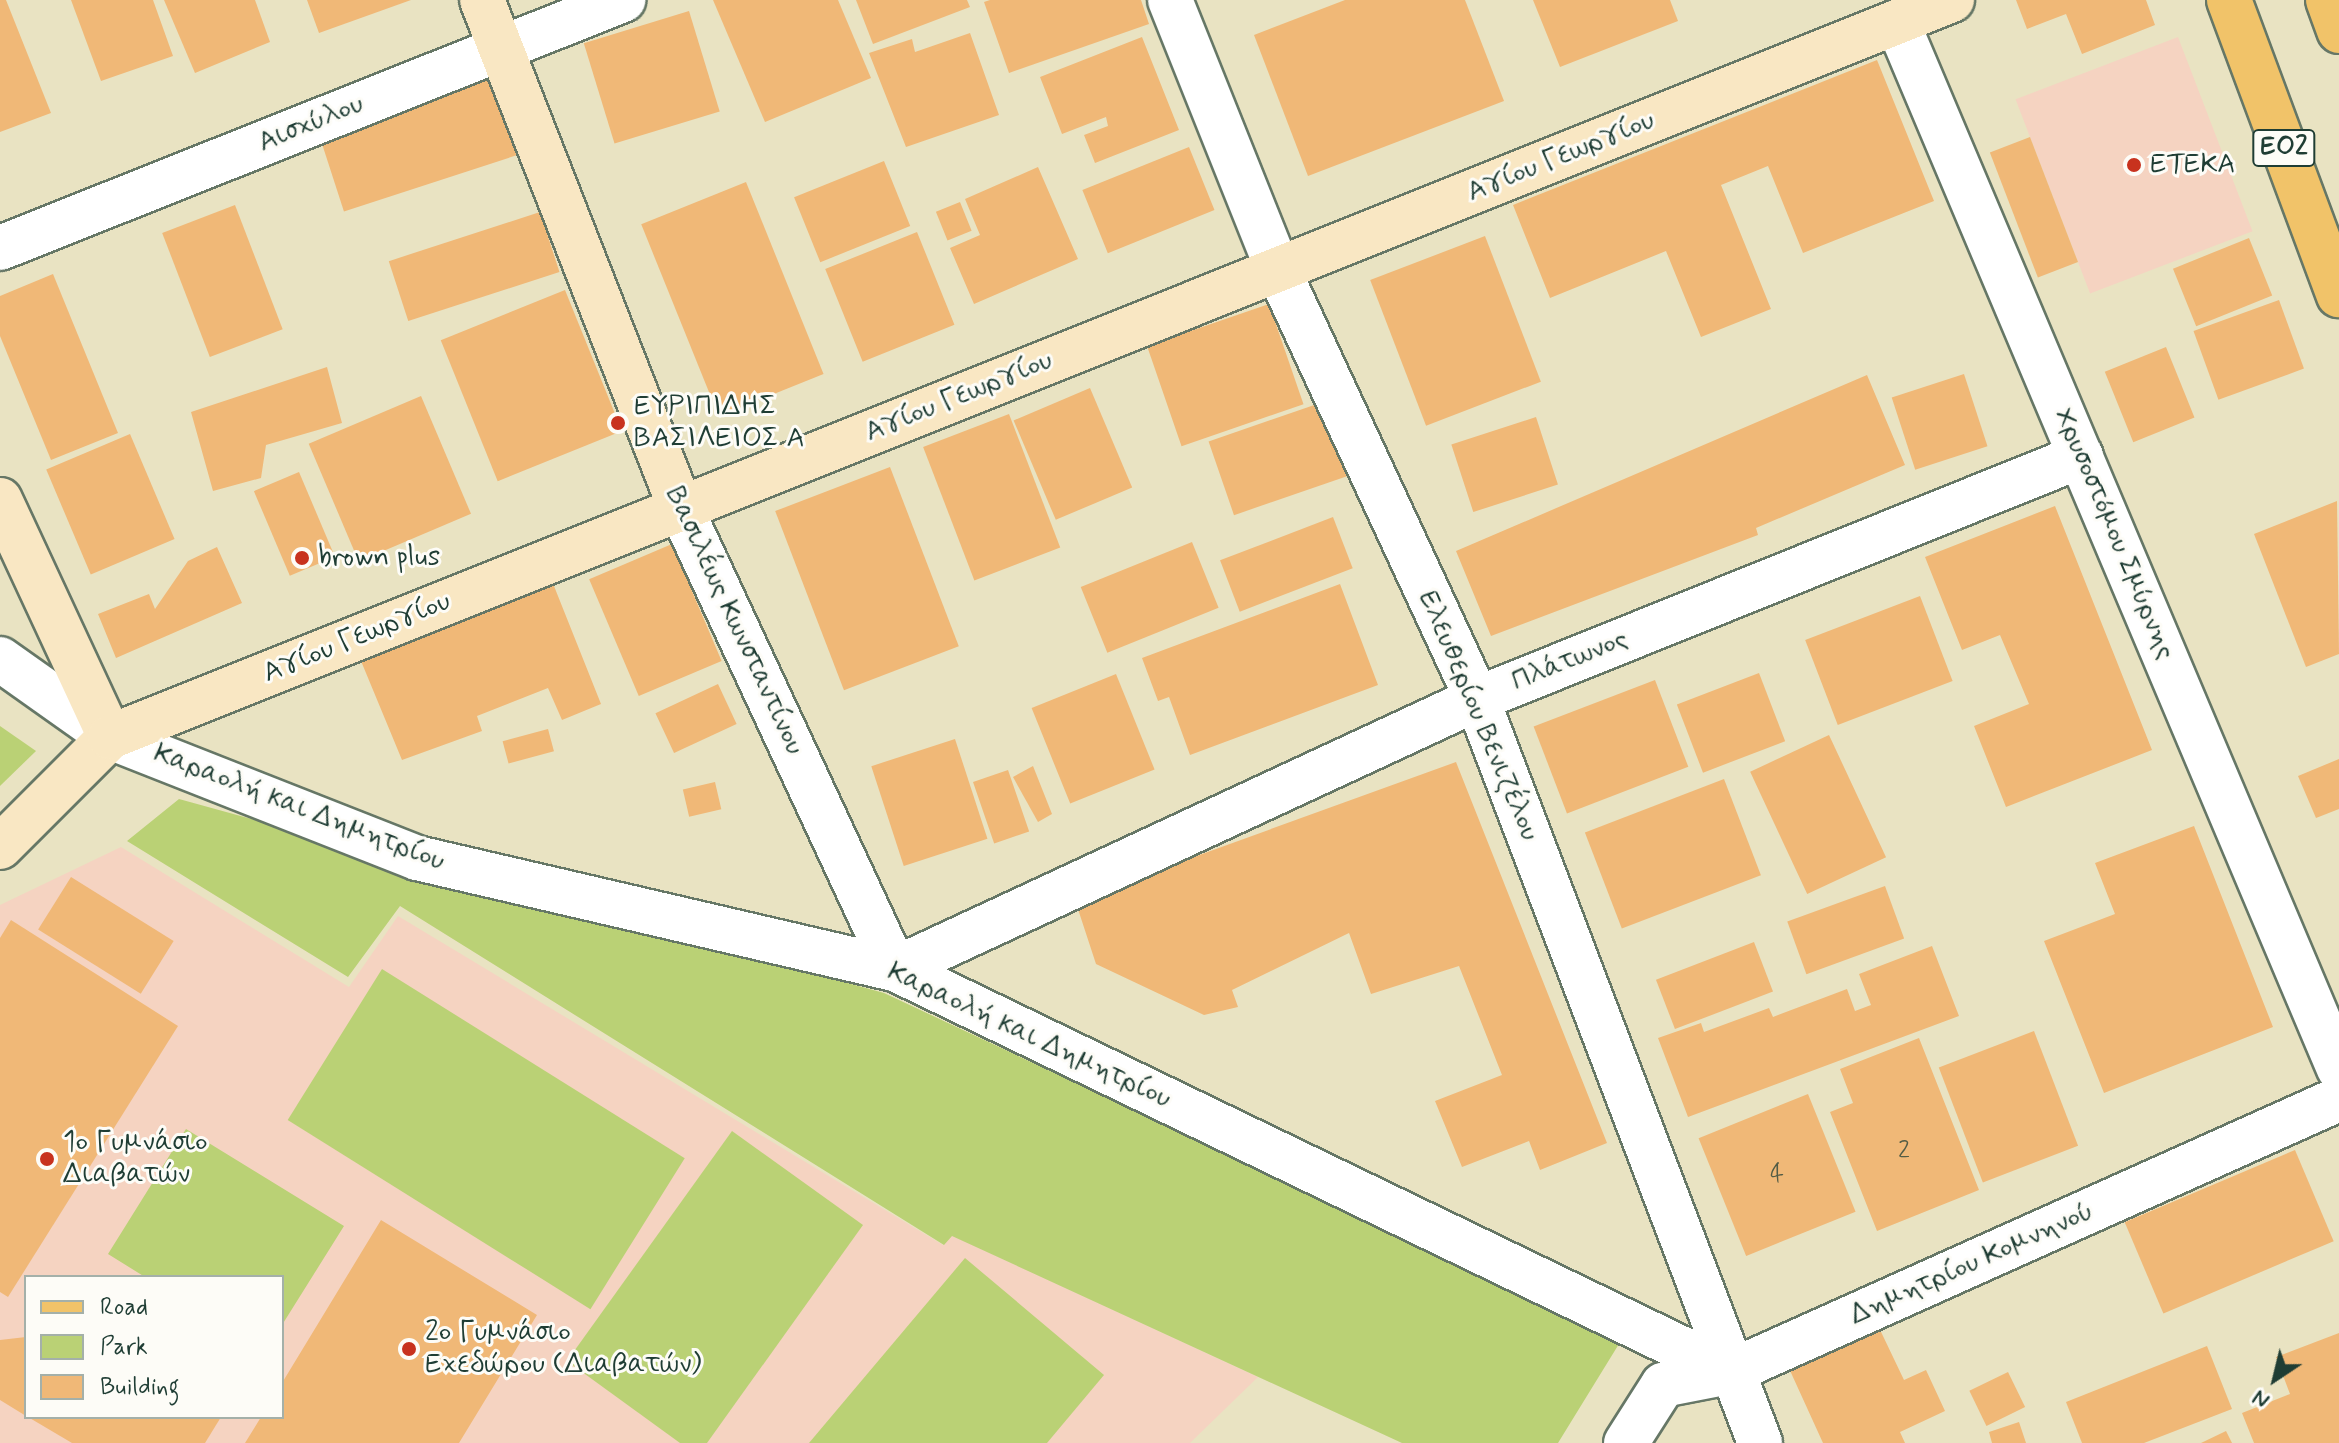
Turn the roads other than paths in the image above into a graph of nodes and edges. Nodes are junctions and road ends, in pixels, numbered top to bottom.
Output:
1 (482, 0) edge
2 (623, 0) edge
3 (1170, 0) edge
4 (1952, 0) edge
5 (2229, 0) edge
6 (2328, 0) edge
7 (1892, 11) edge
8 (2339, 31) edge
9 (499, 49) junction
10 (0, 248) edge
11 (1278, 270) junction
12 (2339, 295) edge
13 (2081, 456) junction
14 (0, 500) edge
15 (681, 509) junction
16 (0, 659) edge
17 (1477, 699) junction
18 (110, 737) junction
19 (0, 847) edge
20 (895, 969) junction
21 (2339, 1069) edge
22 (2339, 1099) edge
23 (1730, 1372) junction
24 (1626, 1443) edge
25 (1760, 1443) edge

1 - 9 street, Βασιλέως Κωνσταντίνου
2 - 9 street, Αισχύλου
3 - 11 street, Ελευθερίου Βενιζέλου
4 - 7 street, Αγίου Γεωργίου
5 - 12 main road, ΕΟ2
6 - 8 main road
7 - 11 street, Αγίου Γεωργίου
7 - 13 street, Χρυσοστόμου Σμύρνης
9 - 10 street, Αισχύλου
9 - 15 street, Βασιλέως Κωνσταντίνου
11 - 15 street, Αγίου Γεωργίου
11 - 17 street, Ελευθερίου Βενιζέλου
13 - 17 street, Πλάτωνος
13 - 21 street, Χρυσοστόμου Σμύρνης
14 - 18 street
15 - 18 street, Αγίου Γεωργίου
15 - 20 street, Βασιλέως Κωνσταντίνου
16 - 18 street, Καραολή και Δημητρίου
17 - 20 street, Πλάτωνος
17 - 23 street, Ελευθερίου Βενιζέλου
18 - 19 street, Αγίου Γεωργίου
18 - 20 street, Καραολή και Δημητρίου
20 - 23 street, Καραολή και Δημητρίου
22 - 23 street, Δημητρίου Κομνηνού
23 - 24 street, Δημητρίου Κομνηνού
23 - 25 street, Ελευθερίου Βενιζέλου

